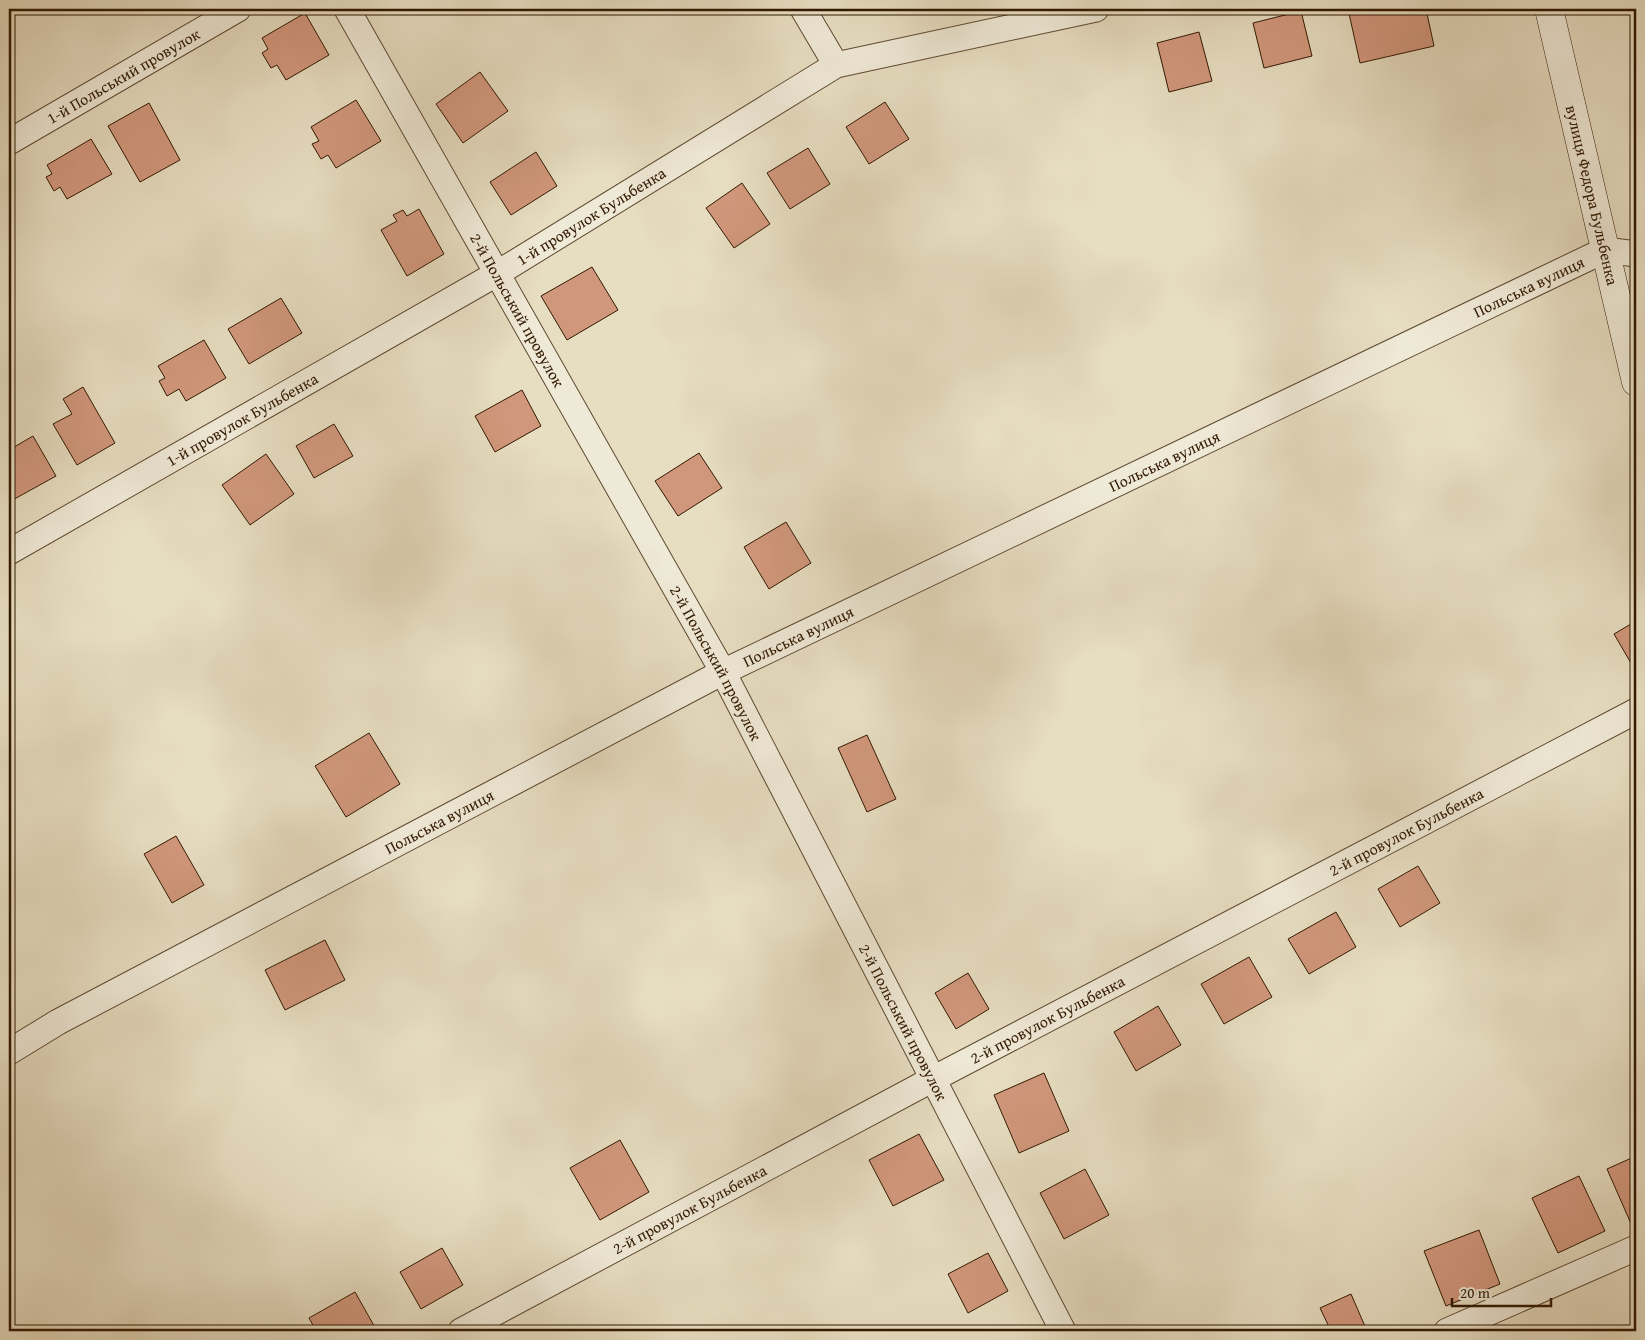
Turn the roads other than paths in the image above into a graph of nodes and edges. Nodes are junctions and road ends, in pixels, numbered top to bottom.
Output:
1 (238, 9) edge
2 (347, 9) edge
3 (803, 9) edge
4 (1096, 9) edge
5 (1549, 9) edge
6 (836, 65) junction
7 (9, 142) edge
8 (1605, 250) junction
9 (1636, 254) edge
10 (498, 273) junction
11 (1636, 382) edge
12 (9, 552) edge
13 (723, 672) junction
14 (1636, 711) edge
15 (9, 1052) edge
16 (933, 1079) junction
17 (1636, 1248) edge
18 (461, 1331) edge
19 (1063, 1331) edge
20 (1447, 1331) edge

1 - 7 street, 1-й Польський провулок
2 - 10 street, 2-й Польський провулок
3 - 6 street
4 - 6 street, 1-й провулок Бульбенка
5 - 8 street, вулиця Федора Бульбенка
6 - 10 street, 1-й провулок Бульбенка
8 - 9 street
8 - 11 street, вулиця Федора Бульбенка
8 - 13 street, Польська вулиця
10 - 12 street, 1-й провулок Бульбенка
10 - 13 street, 2-й Польський провулок
13 - 15 street, Польська вулиця
13 - 16 street, 2-й Польський провулок
14 - 16 street, 2-й провулок Бульбенка
16 - 18 street, 2-й провулок Бульбенка
16 - 19 street, 2-й Польський провулок
17 - 20 street

